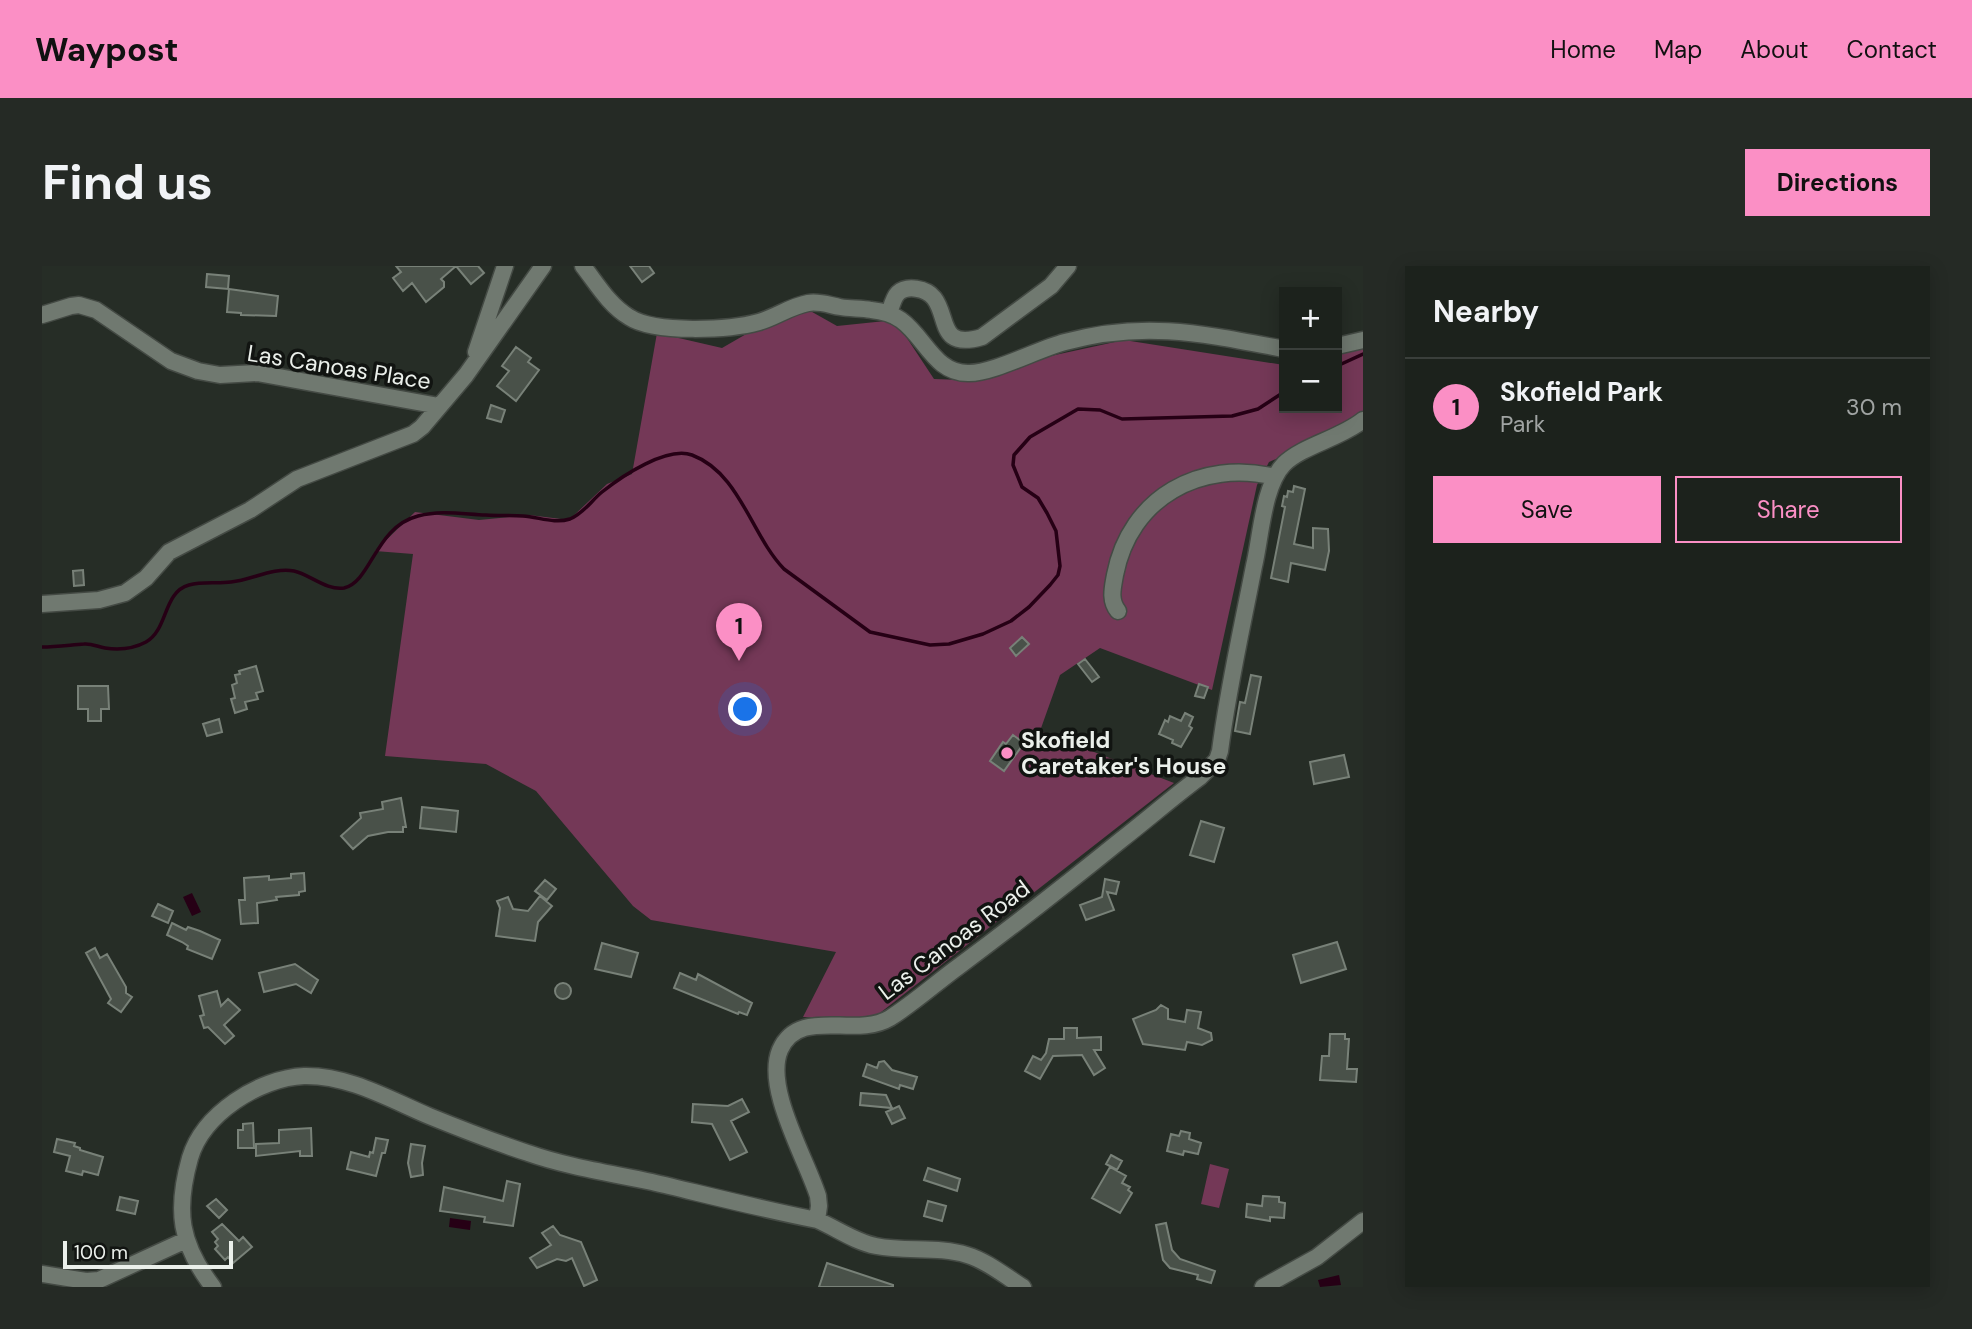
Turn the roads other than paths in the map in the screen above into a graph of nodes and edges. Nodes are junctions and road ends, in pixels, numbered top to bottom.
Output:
1 (505, 266) edge
2 (543, 266) edge
3 (583, 266) edge
4 (1068, 266) edge
5 (889, 314) junction
6 (42, 315) edge
7 (1363, 340) edge
8 (1342, 345) edge
9 (1279, 348) edge
10 (471, 368) junction
11 (439, 406) junction
12 (1363, 420) edge
13 (1275, 477) junction
14 (42, 604) edge
15 (1118, 611) dead end
16 (817, 1220) junction
17 (1363, 1221) edge
18 (186, 1240) junction
19 (42, 1274) edge
20 (213, 1287) edge
21 (1023, 1287) edge
22 (1263, 1287) edge

1 - 10 street
2 - 10 street
3 - 5 street
4 - 5 street
5 - 9 street
6 - 11 street, Las Canoas Place
7 - 8 street
10 - 11 street
11 - 14 street
12 - 13 street
13 - 15 street
13 - 16 street, Las Canoas Road
16 - 18 street
16 - 21 street
17 - 22 street
18 - 19 street
18 - 20 street

